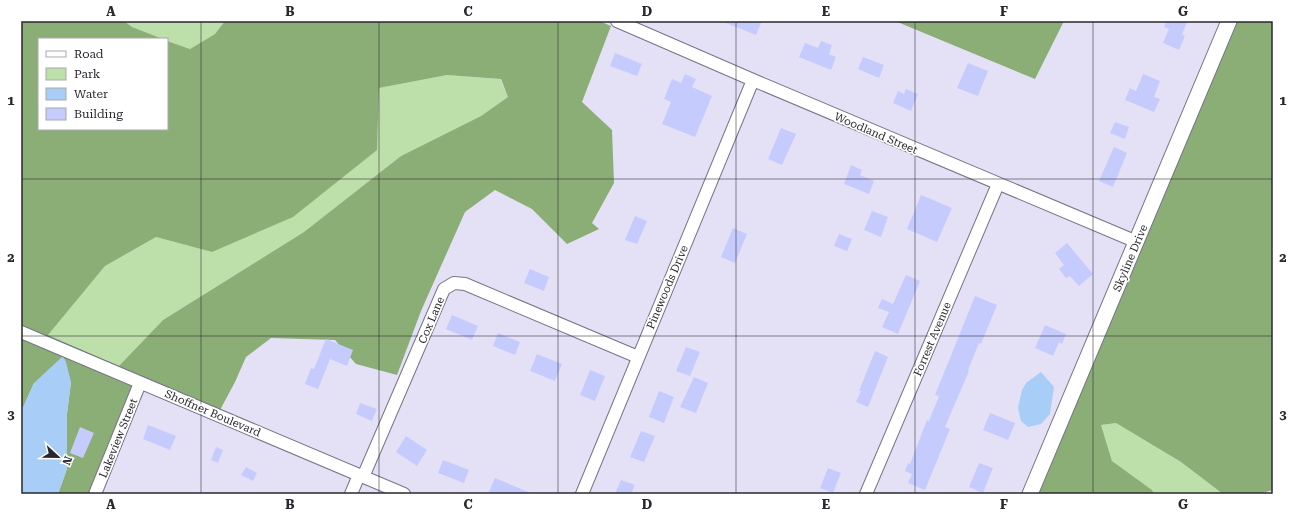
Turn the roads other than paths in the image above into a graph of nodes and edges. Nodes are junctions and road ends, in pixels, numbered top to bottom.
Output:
1 (617, 21) edge
2 (1229, 21) edge
3 (753, 80) junction
4 (998, 184) junction
5 (1137, 242) junction
6 (21, 332) edge
7 (638, 357) junction
8 (140, 382) junction
9 (361, 476) junction
10 (95, 494) edge
11 (351, 494) edge
12 (404, 494) edge
13 (582, 494) edge
14 (866, 494) edge
15 (1030, 494) edge

1 - 3 street, Woodland Street
2 - 5 street, Skyline Drive
3 - 4 street, Woodland Street
3 - 7 street, Pinewoods Drive
4 - 5 street, Woodland Street
4 - 14 street, Forrest Avenue
5 - 15 street, Skyline Drive
6 - 8 street, Shoffner Boulevard
7 - 9 street, Cox Lane
7 - 13 street, Pinewoods Drive
8 - 9 street, Shoffner Boulevard
8 - 10 street, Lakeview Street
9 - 11 street, Cox Lane
9 - 12 street, Shoffner Boulevard

